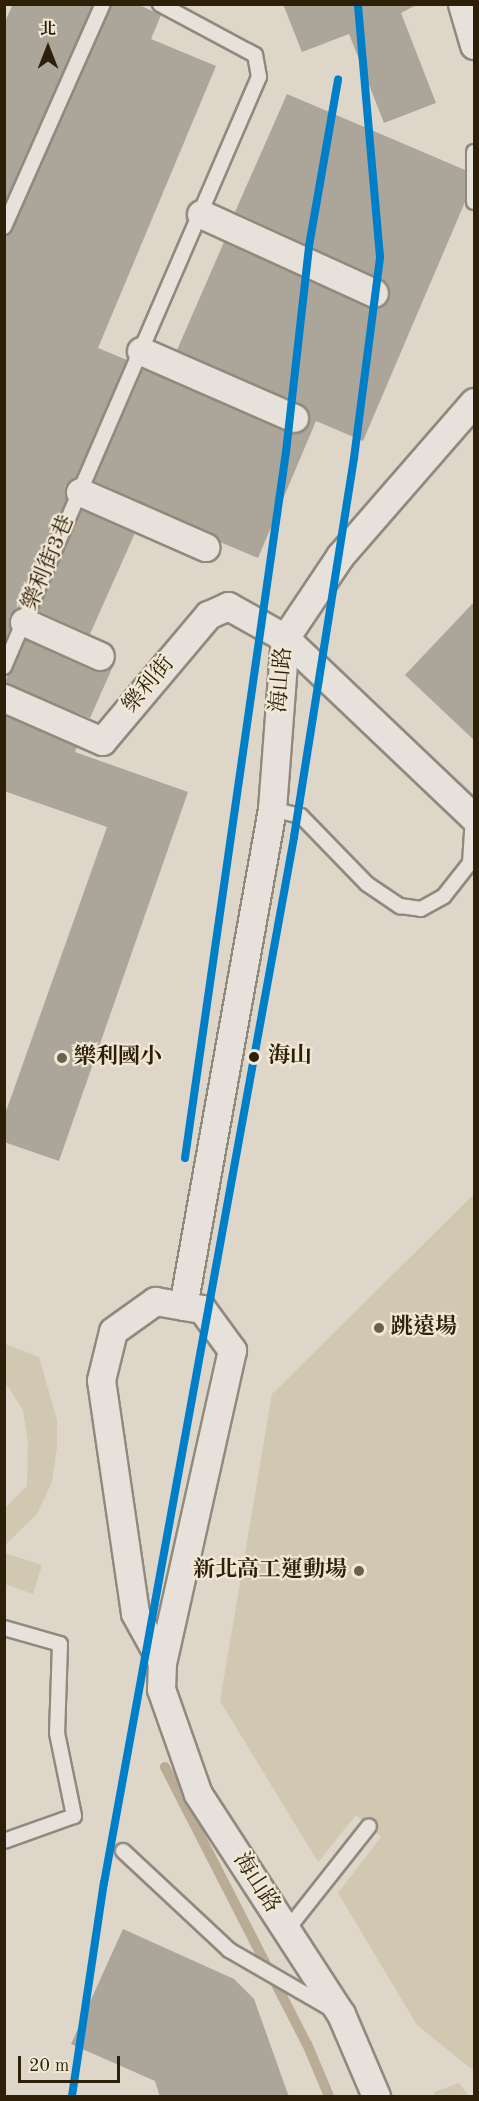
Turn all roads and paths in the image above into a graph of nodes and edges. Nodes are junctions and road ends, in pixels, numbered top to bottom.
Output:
1 (103, 4) edge
2 (160, 4) edge
3 (462, 4) edge
4 (474, 45) edge
5 (474, 152) edge
6 (474, 202) edge
7 (201, 214) junction
8 (4, 227) edge
9 (374, 293) dead end
10 (141, 351) junction
11 (474, 402) edge
12 (294, 418) dead end
13 (80, 492) junction
14 (205, 547) dead end
15 (24, 622) junction
16 (285, 638) junction
17 (100, 656) dead end
18 (4, 667) edge
19 (4, 698) edge
20 (272, 809) junction
21 (474, 817) edge
22 (183, 1306) junction
23 (4, 1628) edge
24 (162, 1662) junction
25 (369, 1827) dead end
26 (4, 1841) edge
27 (123, 1851) dead end
28 (287, 1930) junction
29 (341, 2014) junction
30 (376, 2097) edge

1 - 8 lane
2 - 7 lane, 樂利街3巷
3 - 4 street
5 - 6 lane
7 - 9 street
7 - 10 lane, 樂利街3巷
10 - 12 street
10 - 13 lane, 樂利街3巷
11 - 16 street, 海山路
13 - 14 street, 樂利街3巷
13 - 15 lane, 樂利街3巷
15 - 17 street
15 - 18 lane, 樂利街3巷
16 - 19 street, 樂利街
16 - 20 street, 海山路
16 - 21 street
20 - 21 lane
20 - 22 street, 海山路
22 - 24 street, 海山路
22 - 24 street, 海山路
23 - 26 lane
24 - 28 street, 海山路
25 - 28 lane
27 - 29 lane
28 - 29 street, 海山路
29 - 30 street, 海山路

